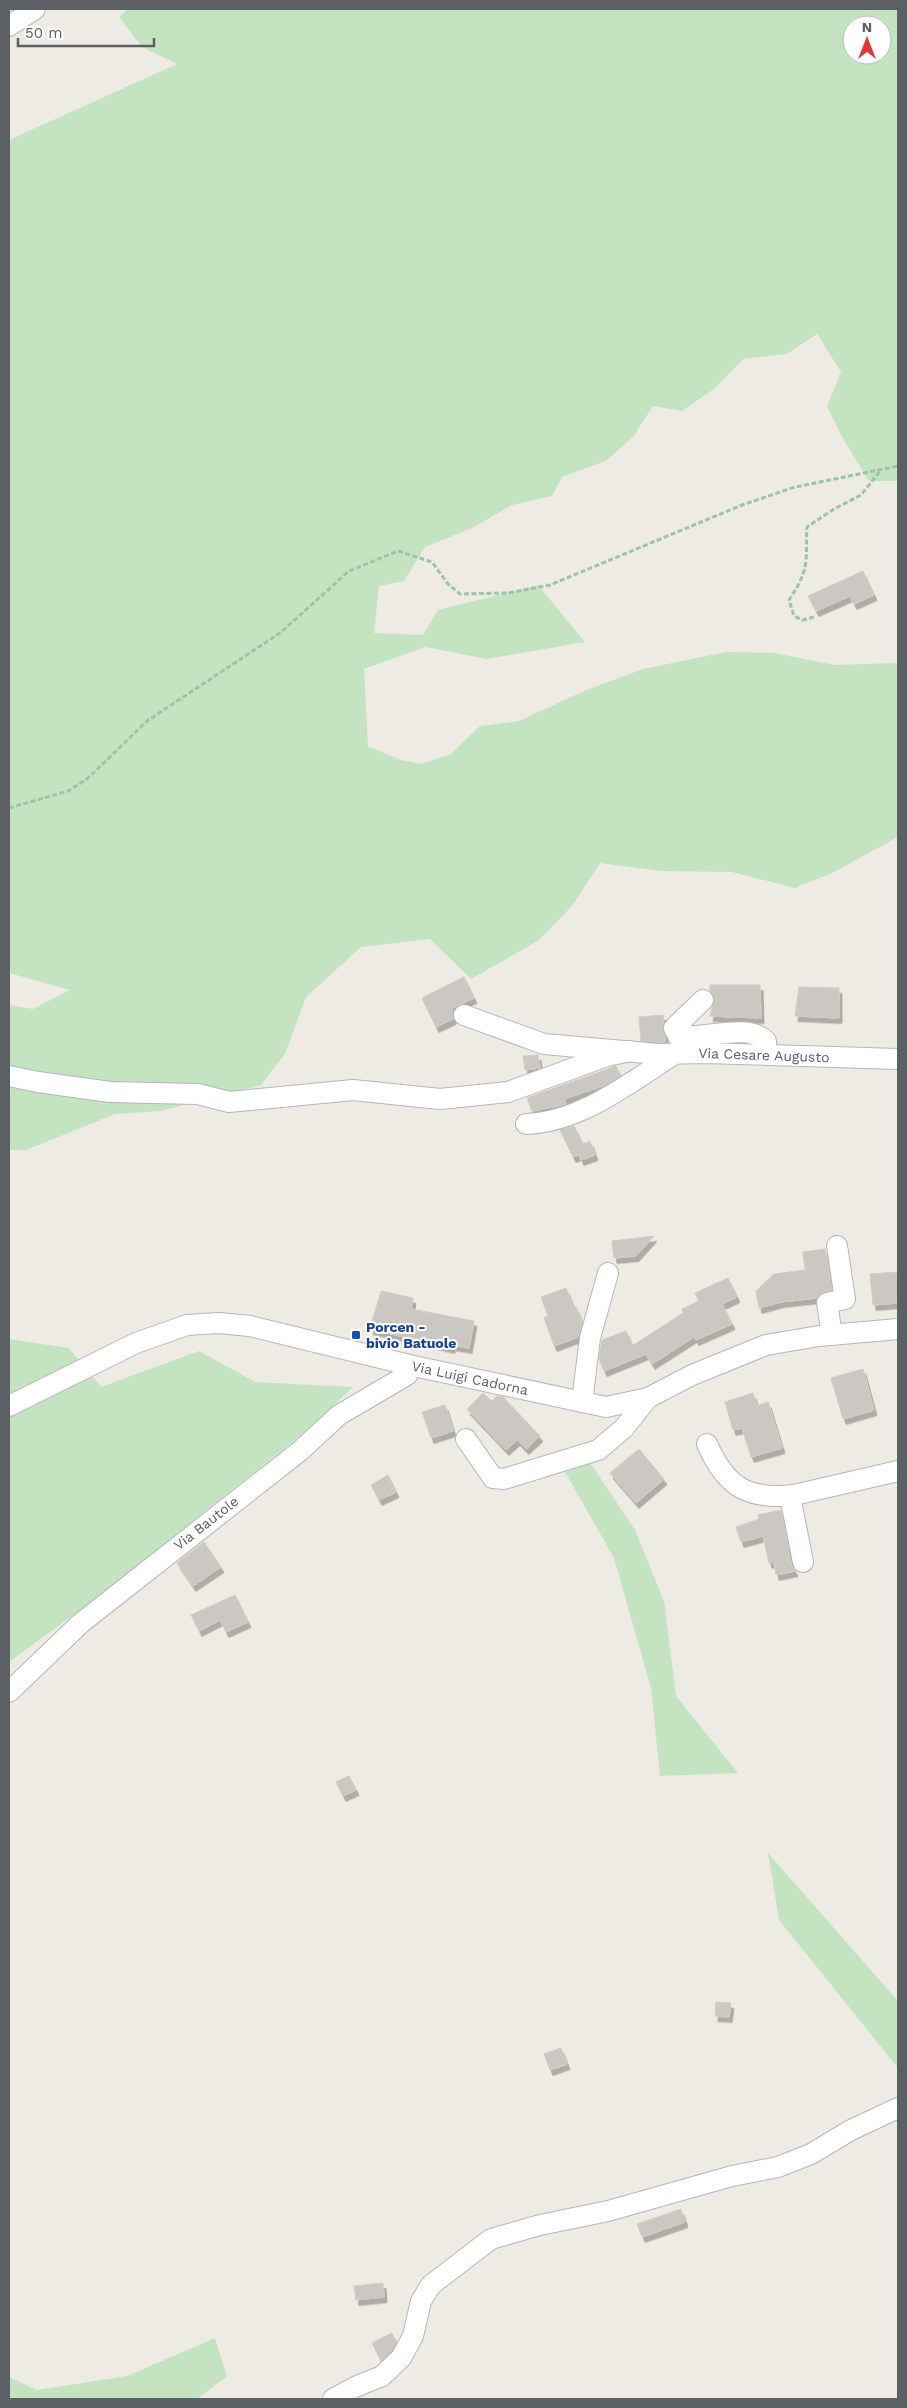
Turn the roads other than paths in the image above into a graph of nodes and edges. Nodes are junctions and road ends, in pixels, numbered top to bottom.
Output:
1 (34, 9) edge
2 (9, 26) edge
3 (703, 1000) dead end
4 (464, 1015) dead end
5 (630, 1051) junction
6 (676, 1053) junction
7 (766, 1054) junction
8 (898, 1059) edge
9 (9, 1076) edge
10 (526, 1124) dead end
11 (837, 1246) dead end
12 (608, 1273) dead end
13 (898, 1329) edge
14 (832, 1335) junction
15 (409, 1365) junction
16 (648, 1398) junction
17 (582, 1402) junction
18 (14, 1404) edge
19 (466, 1439) dead end
20 (706, 1444) dead end
21 (898, 1471) edge
22 (794, 1495) junction
23 (803, 1562) dead end
24 (9, 1692) edge
25 (898, 2108) edge
26 (332, 2399) edge

1 - 2 street
3 - 7 street
4 - 5 street
5 - 6 street, Via Cesare Augusto
5 - 9 street
6 - 7 street, Via Cesare Augusto
6 - 10 street
7 - 8 street, Via Cesare Augusto
11 - 14 street
12 - 17 street
13 - 14 street, Via Luigi Cadorna
14 - 16 street, Via Luigi Cadorna
15 - 17 street, Via Luigi Cadorna
15 - 18 street, Via Luigi Cadorna
15 - 24 street, Via Bautole
16 - 17 street, Via Luigi Cadorna
16 - 19 street
20 - 22 street
21 - 22 street
22 - 23 street
25 - 26 street

